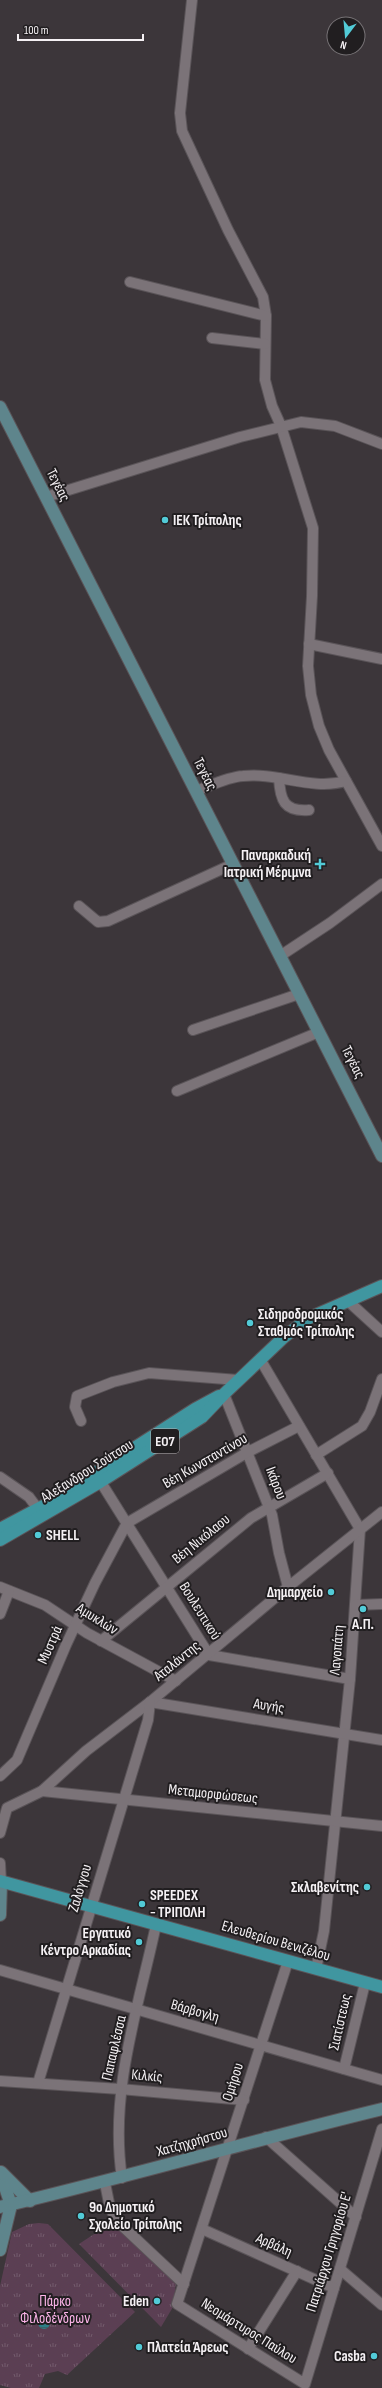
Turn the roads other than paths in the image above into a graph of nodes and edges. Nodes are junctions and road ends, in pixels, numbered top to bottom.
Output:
1 (192, 0) edge
2 (130, 282) dead end
3 (266, 316) junction
4 (212, 338) dead end
5 (265, 344) junction
6 (1, 411) edge
7 (282, 426) junction
8 (382, 444) edge
9 (46, 497) junction
10 (309, 644) junction
11 (382, 659) edge
12 (279, 778) junction
13 (346, 781) junction
14 (196, 791) junction
15 (309, 810) dead end
16 (382, 846) edge
17 (233, 864) junction
18 (382, 884) edge
19 (79, 906) dead end
20 (280, 956) junction
21 (299, 994) junction
22 (193, 1030) dead end
23 (319, 1032) junction
24 (178, 1091) dead end
25 (382, 1156) edge
26 (382, 1286) edge
27 (382, 1293) edge
28 (348, 1301) junction
29 (382, 1332) edge
30 (260, 1359) junction
31 (382, 1378) edge
32 (238, 1380) junction
33 (224, 1394) junction
34 (81, 1421) dead end
35 (299, 1426) junction
36 (248, 1452) junction
37 (316, 1455) junction
38 (328, 1473) junction
39 (0, 1477) edge
40 (98, 1478) junction
41 (269, 1507) junction
42 (38, 1509) junction
43 (382, 1512) edge
44 (127, 1523) junction
45 (0, 1529) edge
46 (360, 1529) junction
47 (0, 1540) edge
48 (167, 1586) junction
49 (288, 1587) junction
50 (5, 1589) edge
51 (382, 1604) edge
52 (356, 1605) junction
53 (0, 1614) edge
54 (75, 1625) junction
55 (101, 1641) junction
56 (209, 1655) junction
57 (350, 1680) junction
58 (176, 1681) junction
59 (150, 1702) junction
60 (344, 1734) junction
61 (382, 1740) edge
62 (4, 1765) edge
63 (0, 1776) edge
64 (42, 1791) junction
65 (123, 1800) junction
66 (4, 1806) edge
67 (335, 1821) junction
68 (382, 1826) edge
69 (0, 1833) edge
70 (0, 1863) edge
71 (0, 1882) edge
72 (90, 1906) junction
73 (0, 1915) edge
74 (156, 1925) junction
75 (288, 1961) junction
76 (316, 1969) junction
77 (0, 1970) edge
78 (365, 1983) junction
79 (382, 1987) edge
80 (66, 1988) junction
81 (138, 2010) junction
82 (261, 2045) junction
83 (344, 2069) junction
84 (382, 2080) edge
85 (0, 2082) edge
86 (38, 2083) junction
87 (120, 2089) junction
88 (244, 2100) junction
89 (382, 2109) edge
90 (382, 2128) edge
91 (266, 2138) junction
92 (380, 2139) edge
93 (228, 2148) junction
94 (0, 2172) edge
95 (122, 2178) junction
96 (105, 2183) junction
97 (30, 2201) junction
98 (3, 2204) edge
99 (356, 2217) junction
100 (202, 2229) junction
101 (0, 2250) edge
102 (340, 2269) junction
103 (297, 2271) junction
104 (184, 2284) junction
105 (334, 2288) junction
106 (177, 2304) joint
107 (382, 2305) edge
108 (248, 2349) junction
109 (306, 2384) joint

1 - 3 street
2 - 3 street
3 - 5 street
4 - 5 street
5 - 7 street
6 - 9 main road, Τεγέας
7 - 8 street
7 - 9 street
7 - 10 street
9 - 14 main road, Τεγέας
10 - 11 street
10 - 13 street
12 - 13 street
12 - 14 street
12 - 15 street
13 - 16 street
14 - 17 main road, Τεγέας
17 - 19 street
17 - 20 main road, Τεγέας
18 - 20 street
20 - 21 main road, Τεγέας
21 - 22 street
21 - 23 main road, Τεγέας
23 - 24 street
23 - 25 main road, Τεγέας
26 - 28 main road, Αλεξανδρου Σούτσου / ΕΟ7
27 - 28 main road, Αλεξανδρου Σούτσου / ΕΟ7
28 - 29 street
28 - 30 main road, Αλεξανδρου Σούτσου / ΕΟ7
30 - 32 main road, Αλεξανδρου Σούτσου / ΕΟ7
30 - 35 street
31 - 37 street
32 - 33 main road, Αλεξανδρου Σούτσου / ΕΟ7
32 - 34 street
33 - 36 street, Ικάρου
33 - 40 main road, Αλεξανδρου Σούτσου / ΕΟ7
35 - 36 street, Βέη Κωνσταντίνου
35 - 37 street
36 - 41 street, Ικάρου
36 - 44 street, Βέη Κωνσταντίνου
37 - 38 street
38 - 41 street, Βέη Νικόλαου
38 - 46 street
39 - 42 street
40 - 42 main road, Αλεξανδρου Σούτσου / ΕΟ7
40 - 44 street, Βουλευτικού
40 - 47 main road, Αλεξανδρου Σούτσου / ΕΟ7
41 - 48 street, Βέη Νικόλαου
41 - 49 street, Ικάρου
42 - 45 main road, Αλεξανδρου Σούτσου / ΕΟ7
43 - 46 street, Αταλάντης
44 - 48 street, Βουλευτικού
44 - 54 street, Μυστρά
46 - 49 street, Αταλάντης
46 - 52 street, Λαγοπάτη
48 - 55 street, Βέη Νικόλαου
48 - 56 street, Βουλευτικού
49 - 56 street, Αταλάντης
50 - 53 street
50 - 54 street, Αμυκλών
51 - 52 street
52 - 57 street, Λαγοπάτη
54 - 55 street, Αμυκλών
54 - 62 street, Μυστρά
55 - 58 street, Αμυκλών
56 - 57 street, Βουλευτικού
56 - 58 street, Αταλάντης
57 - 60 street, Λαγοπάτη
58 - 59 street, Αταλάντης
59 - 60 street, Αυγής
59 - 64 street, Αταλάντης
59 - 65 street, Ζαλόγγου
60 - 61 street, Αυγής
60 - 67 street, Λαγοπάτη
62 - 63 street, Μυστρά
64 - 65 street, Μεταμορφώσεως
64 - 66 street, Αταλάντης
65 - 67 street, Μεταμορφώσεως
65 - 72 street, Ζαλόγγου
66 - 69 street, Αταλάντης
67 - 68 street, Μεταμορφώσεως
67 - 76 street, Λαγοπάτη
70 - 71 street
71 - 72 main road, Ελευθερίου Βενιζέλου
71 - 73 main road
72 - 74 main road, Ελευθερίου Βενιζέλου
72 - 80 street, Ζαλόγγου
74 - 75 main road, Ελευθερίου Βενιζέλου
74 - 81 street, Παπαφλέσσα
75 - 76 main road, Ελευθερίου Βενιζέλου
75 - 82 street, Ομήρου
76 - 78 main road, Ελευθερίου Βενιζέλου
77 - 80 street, Βάρβογλη
78 - 79 main road, Ελευθερίου Βενιζέλου
78 - 83 street, Σιατίστεως
80 - 81 street, Βάρβογλη
80 - 86 street, Ζαλόγγου
81 - 82 street, Βάρβογλη
81 - 87 street, Παπαφλέσσα
82 - 83 street, Βάρβογλη
82 - 88 street, Ομήρου
83 - 84 street, Βάρβογλη
85 - 86 street, Κιλκίς
86 - 87 street, Κιλκίς
87 - 88 street, Κιλκίς
87 - 95 street, Παπαφλέσσα
88 - 93 street, Ομήρου
89 - 91 main road, Χατζηχρήστου
90 - 92 street, Πατριάρχου Γρηγορίου Ε'
91 - 93 main road, Χατζηχρήστου
91 - 99 street
92 - 99 street, Πατριάρχου Γρηγορίου Ε'
93 - 95 main road, Χατζηχρήστου
93 - 100 street, Ομήρου
94 - 97 main road
94 - 98 main road
95 - 96 main road, Χατζηχρήστου
96 - 97 main road, Χατζηχρήστου
96 - 104 street
97 - 98 main road, Χατζηχρήστου
98 - 101 main road
99 - 102 street, Πατριάρχου Γρηγορίου Ε'
100 - 103 street, Αρβάλη
100 - 104 street, Ομήρου
102 - 105 street, Πατριάρχου Γρηγορίου Ε'
102 - 107 street
103 - 105 street, Αρβάλη
103 - 108 street
104 - 106 street, Ομήρου
105 - 109 street, Πατριάρχου Γρηγορίου Ε'
106 - 108 street, Νεομάρτυρος Παύλου
108 - 109 street, Νεομάρτυρος Παύλου

